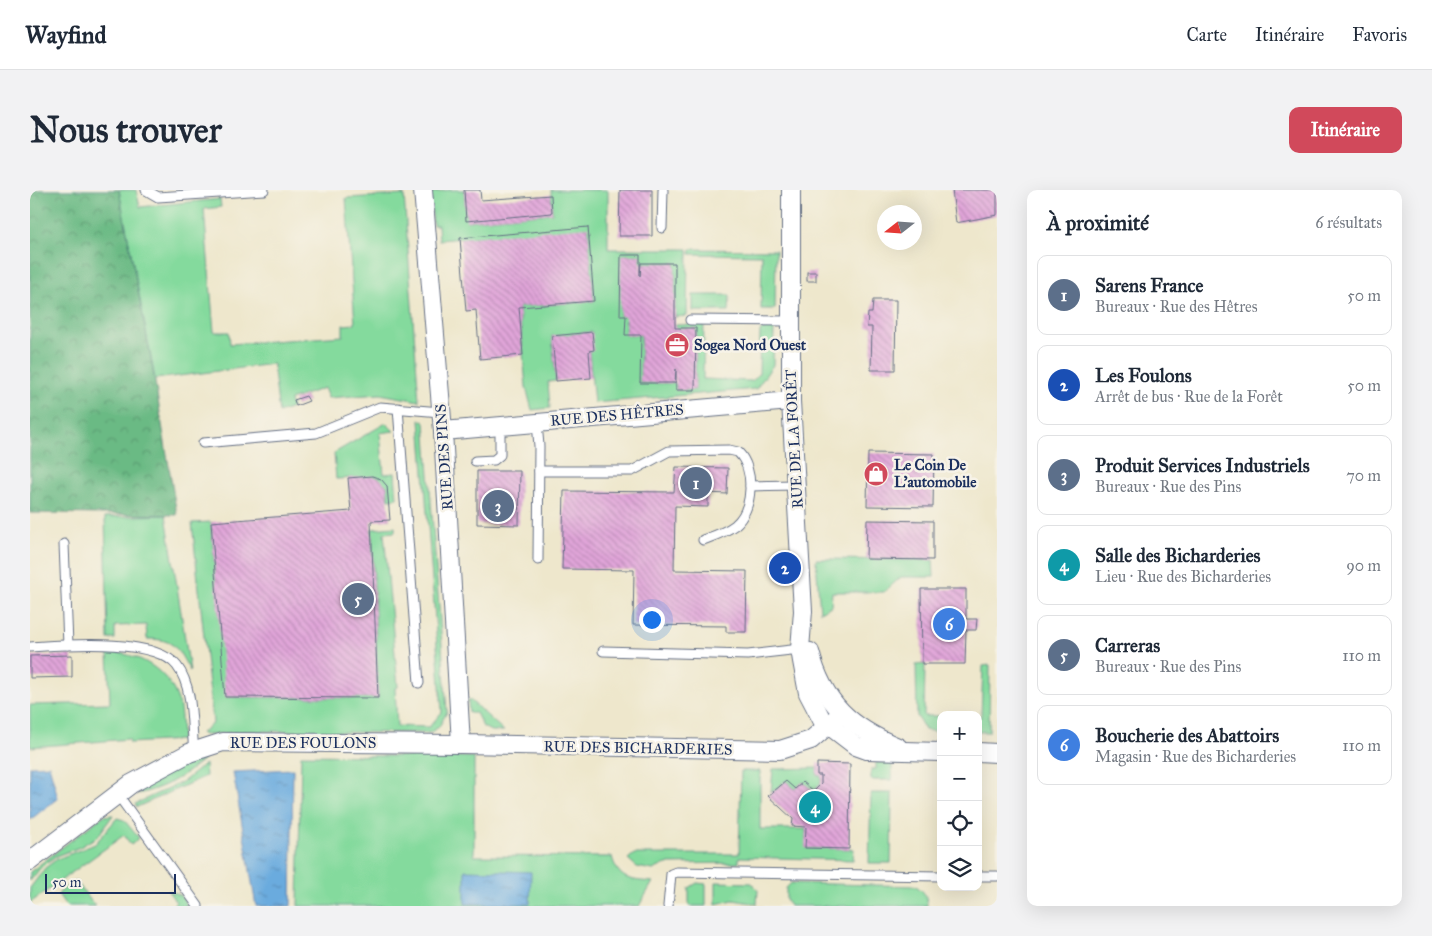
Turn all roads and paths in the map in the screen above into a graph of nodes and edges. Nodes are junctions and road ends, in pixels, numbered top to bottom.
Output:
1 (146, 190) edge
2 (264, 190) edge
3 (423, 190) edge
4 (663, 190) edge
5 (791, 190) edge
6 (662, 228) dead end
7 (690, 320) dead end
8 (790, 321) junction
9 (791, 400) junction
10 (398, 408) junction
11 (441, 412) junction
12 (537, 423) junction
13 (500, 426) junction
14 (443, 431) junction
15 (203, 443) dead end
16 (475, 461) dead end
17 (539, 471) junction
18 (796, 485) junction
19 (750, 486) junction
20 (703, 540) dead end
21 (64, 544) dead end
22 (538, 560) dead end
23 (803, 627) junction
24 (68, 645) junction
25 (30, 647) edge
26 (800, 649) junction
27 (603, 651) dead end
28 (419, 683) dead end
29 (842, 713) junction
30 (829, 726) junction
31 (461, 744) junction
32 (908, 745) junction
33 (937, 751) edge
34 (194, 752) junction
35 (982, 752) edge
36 (997, 753) edge
37 (118, 794) junction
38 (30, 861) edge
39 (937, 876) edge
40 (982, 876) edge
41 (997, 876) edge
42 (198, 906) edge
43 (668, 906) edge

1 - 2 lane
3 - 11 street, RUE DES PINS
4 - 6 lane
5 - 8 street, RUE DE LA FORÊT
7 - 8 lane
8 - 9 street, RUE DE LA FORÊT
9 - 12 street, RUE DES HÊTRES
9 - 18 street, RUE DE LA FORÊT
10 - 11 lane
10 - 15 lane
10 - 28 lane
11 - 14 street, RUE DES PINS
12 - 13 street, RUE DES HÊTRES
12 - 17 lane
13 - 14 street, RUE DES HÊTRES
13 - 16 lane
14 - 31 street, RUE DES PINS
17 - 19 lane
17 - 22 lane
18 - 19 lane
18 - 23 street, RUE DE LA FORÊT
19 - 20 lane
21 - 24 lane
23 - 26 street, RUE DE LA FORÊT
23 - 29 street, RUE DE LA FORÊT
24 - 25 lane
24 - 34 lane
26 - 27 lane
26 - 30 street, RUE DE LA FORÊT
29 - 30 street, RUE DES BICHARDERIES
29 - 32 street
30 - 31 street, RUE DES BICHARDERIES
30 - 32 street
31 - 34 street, RUE DES FOULONS
32 - 33 street
34 - 37 street, RUE DES FOULONS
35 - 36 street
37 - 38 street, RUE DES FOULONS
37 - 42 lane
39 - 43 lane
40 - 41 lane

